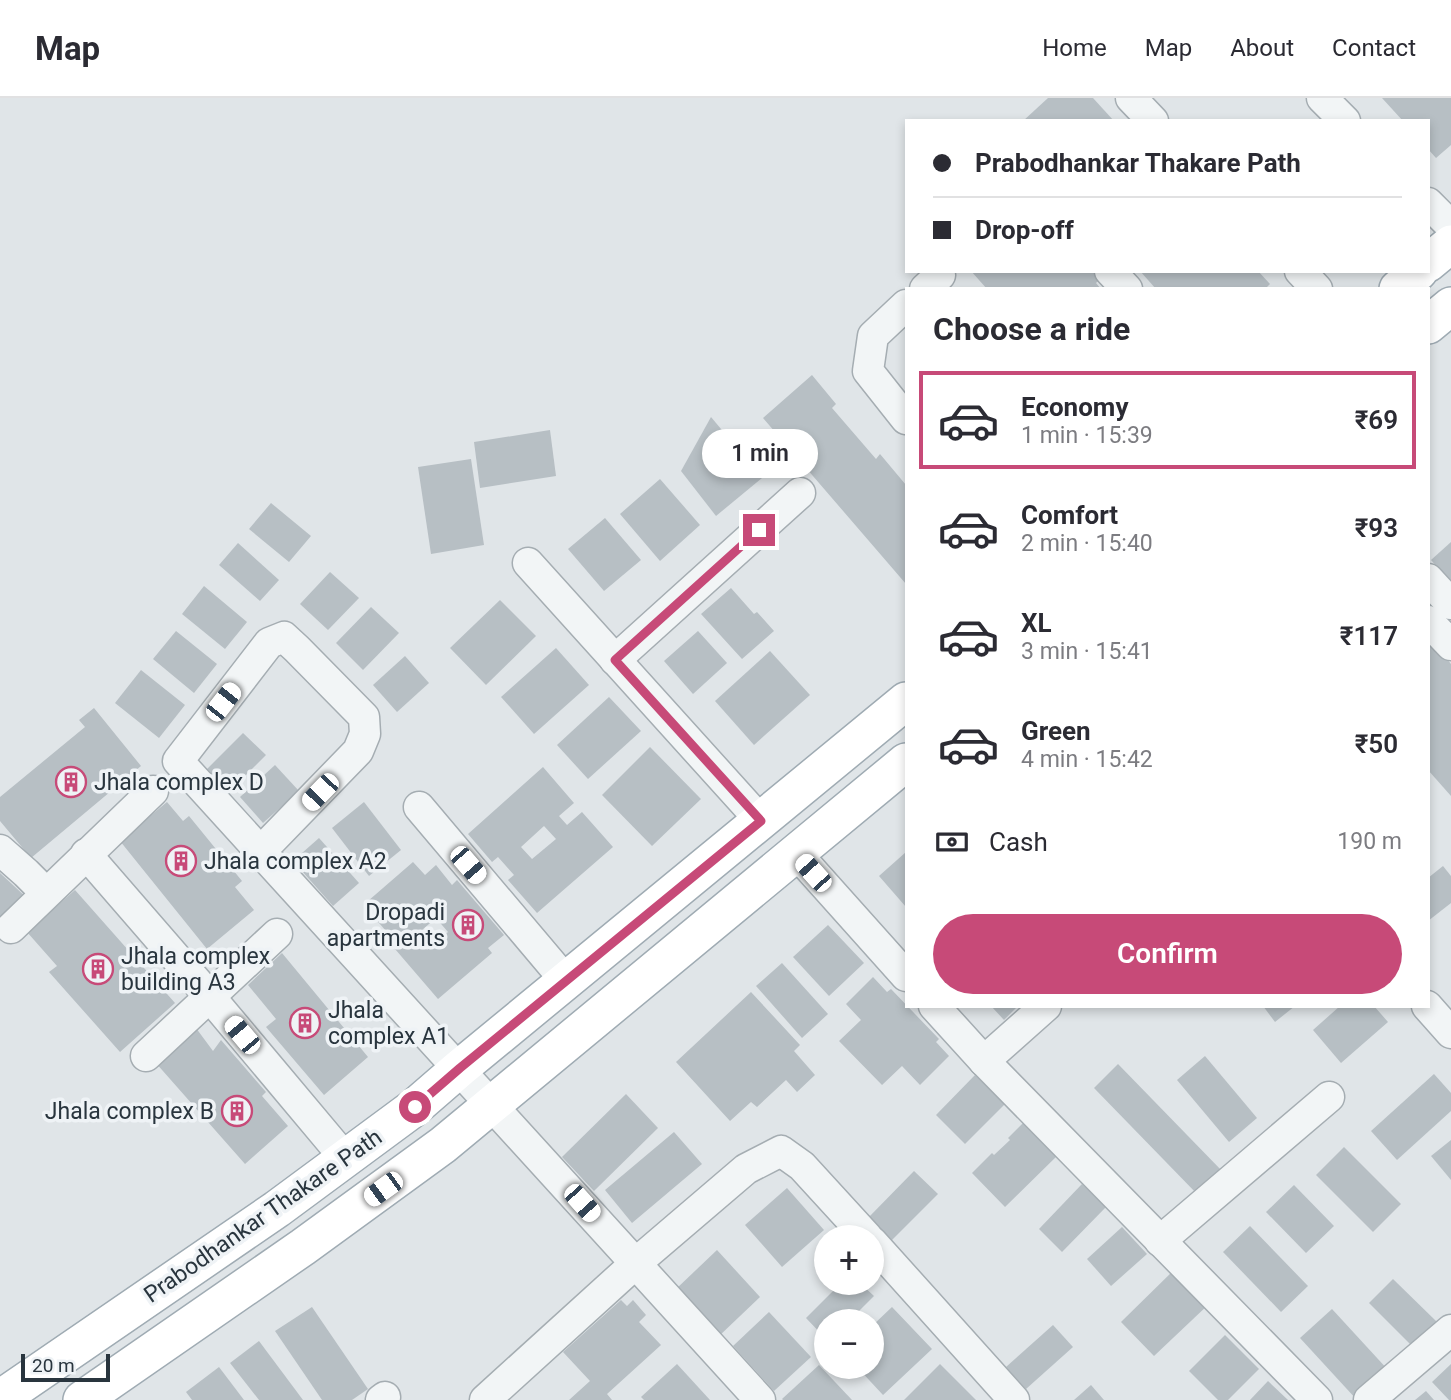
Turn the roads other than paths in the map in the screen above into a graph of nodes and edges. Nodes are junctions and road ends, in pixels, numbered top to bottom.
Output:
1 (1131, 98) edge
2 (1322, 98) edge
3 (1151, 119) edge
4 (1343, 119) edge
5 (1430, 205) edge
6 (1451, 226) edge
7 (1451, 244) edge
8 (1430, 261) edge
9 (1112, 273) edge
10 (1302, 273) edge
11 (1417, 273) edge
12 (1125, 287) edge
13 (1315, 287) edge
14 (1400, 287) edge
15 (905, 306) edge
16 (1451, 306) edge
17 (1430, 323) edge
18 (905, 418) edge
19 (800, 493) dead end
20 (528, 563) dead end
21 (1430, 581) edge
22 (1451, 604) edge
23 (1430, 623) edge
24 (1451, 645) edge
25 (615, 660) junction
26 (905, 702) edge
27 (905, 763) edge
28 (153, 791) dead end
29 (419, 807) dead end
30 (761, 821) junction
31 (0, 850) edge
32 (261, 852) junction
33 (796, 853) junction
34 (86, 854) junction
35 (46, 893) junction
36 (11, 928) dead end
37 (277, 934) dead end
38 (905, 975) edge
39 (566, 981) junction
40 (210, 997) junction
41 (936, 1008) edge
42 (1044, 1008) edge
43 (1429, 1008) edge
44 (1451, 1033) edge
45 (146, 1056) dead end
46 (984, 1061) junction
47 (460, 1068) junction
48 (1329, 1097) dead end
49 (492, 1104) junction
50 (345, 1158) junction
51 (856, 1225) edge
52 (1160, 1241) junction
53 (884, 1255) edge
54 (636, 1263) junction
55 (1451, 1330) edge
56 (0, 1399) edge
57 (82, 1400) edge
58 (485, 1400) edge
59 (760, 1400) edge
60 (1014, 1400) edge
61 (1317, 1400) edge
62 (1369, 1400) edge

1 - 3 street
2 - 4 street
5 - 6 street
7 - 8 main road
9 - 12 street
10 - 13 street
11 - 14 main road
15 - 18 street
16 - 17 main road
19 - 25 street
20 - 25 street
21 - 22 street
23 - 24 street
25 - 30 street
26 - 30 main road, Prabodhankar Thakare Path
27 - 33 main road, Prabodhankar Thakare Path
28 - 34 street
29 - 39 street
30 - 39 main road, Prabodhankar Thakare Path
31 - 35 street
32 - 32 street
32 - 47 street
33 - 38 street
33 - 49 main road, Prabodhankar Thakare Path
34 - 35 street
34 - 40 street
35 - 36 street
37 - 40 street
39 - 47 main road, Prabodhankar Thakare Path
40 - 45 street
40 - 50 street
41 - 46 street
42 - 46 street
43 - 44 street
46 - 52 street
47 - 49 street
47 - 50 main road, Prabodhankar Thakare Path
48 - 52 street
49 - 54 street
49 - 57 main road, Prabodhankar Thakare Path
50 - 56 main road, Prabodhankar Thakare Path
51 - 54 street
52 - 61 street
53 - 60 street
54 - 58 street
54 - 59 street
55 - 62 street

